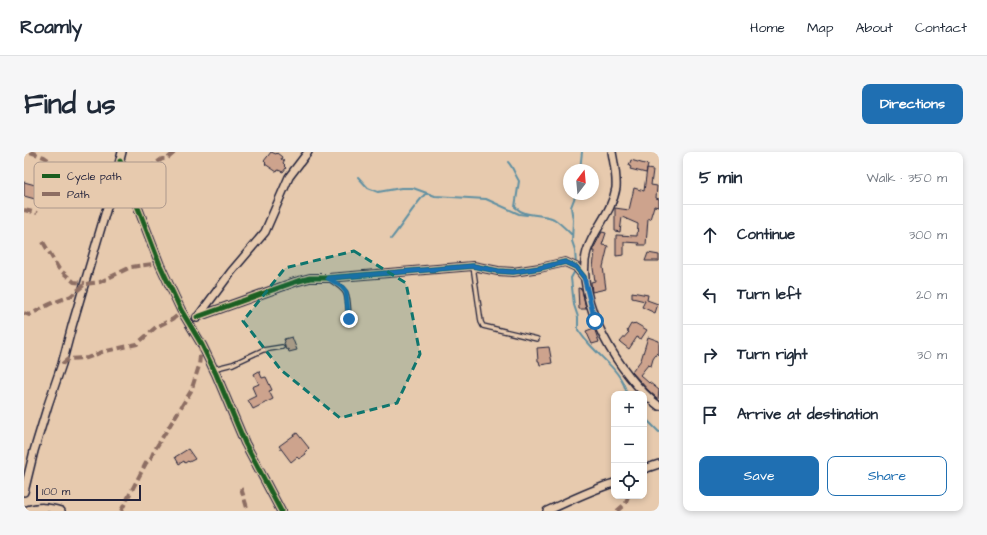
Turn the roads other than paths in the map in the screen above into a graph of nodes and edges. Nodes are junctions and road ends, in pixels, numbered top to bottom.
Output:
1 (122, 152) edge
2 (308, 152) edge
3 (612, 152) edge
4 (120, 161) edge
5 (107, 208) edge
6 (138, 208) edge
7 (473, 266) junction
8 (584, 277) junction
9 (328, 278) junction
10 (197, 317) junction
11 (349, 319) dead end
12 (191, 326) junction
13 (538, 339) dead end
14 (282, 347) dead end
15 (213, 369) junction
16 (659, 406) edge
17 (659, 464) edge
18 (647, 468) edge
19 (611, 484) edge
20 (24, 492) edge
21 (25, 511) edge
22 (61, 511) edge
23 (280, 511) edge
24 (547, 511) edge

1 - 4 street
2 - 10 street
3 - 8 street
5 - 20 street
6 - 12 street
7 - 8 street
7 - 9 street
7 - 13 lane
8 - 16 street
9 - 10 street
9 - 11 lane
10 - 12 street
12 - 15 street
14 - 15 lane
15 - 23 street
17 - 18 street
19 - 24 street
21 - 22 street

